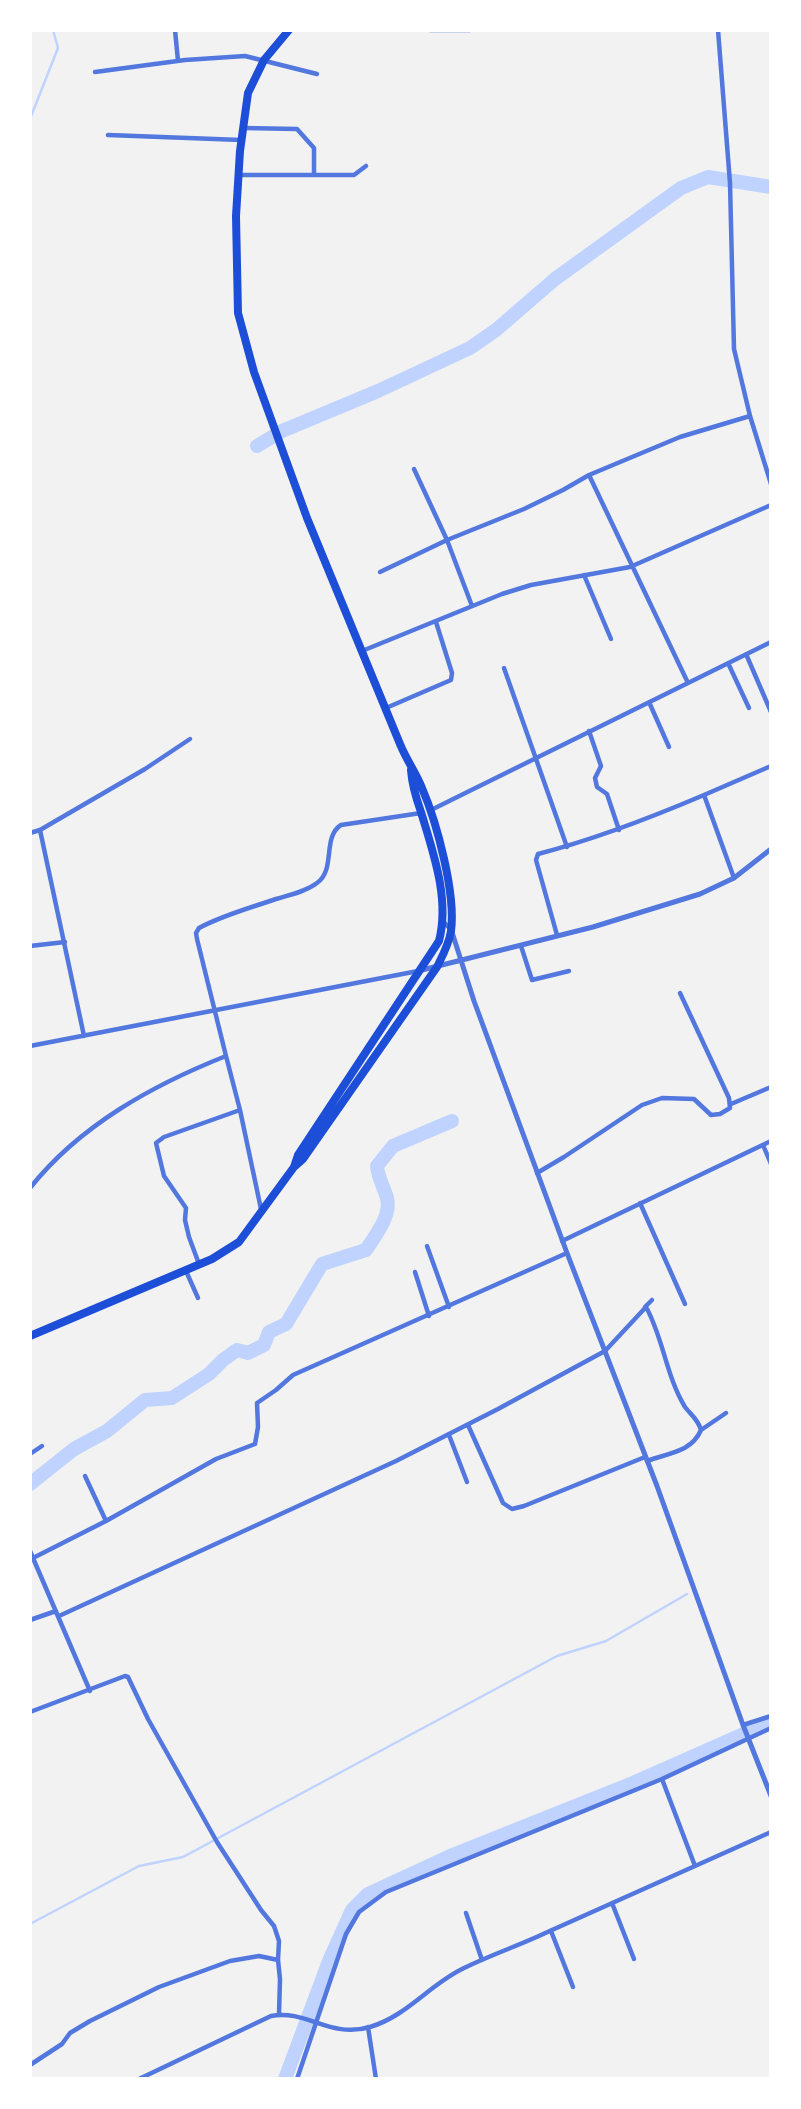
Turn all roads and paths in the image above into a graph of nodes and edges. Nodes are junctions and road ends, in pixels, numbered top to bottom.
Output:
1 (175, 30) edge
2 (289, 30) edge
3 (430, 30) edge
4 (470, 30) edge
5 (718, 30) edge
6 (264, 60) junction
7 (177, 61) junction
8 (95, 72) dead end
9 (317, 74) dead end
10 (243, 128) junction
11 (108, 135) dead end
12 (242, 140) junction
13 (366, 166) dead end
14 (239, 175) junction
15 (314, 175) junction
16 (750, 416) junction
17 (414, 469) dead end
18 (589, 475) junction
19 (771, 484) edge
20 (771, 505) edge
21 (446, 540) junction
22 (631, 566) junction
23 (380, 572) dead end
24 (584, 575) junction
25 (472, 607) junction
26 (436, 622) junction
27 (611, 639) dead end
28 (771, 642) edge
29 (361, 651) junction
30 (746, 654) junction
31 (728, 663) junction
32 (504, 668) dead end
33 (688, 683) junction
34 (649, 702) junction
35 (749, 708) dead end
36 (385, 709) junction
37 (771, 712) edge
38 (589, 731) junction
39 (190, 738) dead end
40 (669, 747) dead end
41 (535, 758) junction
42 (771, 766) edge
43 (411, 769) junction
44 (704, 795) junction
45 (431, 810) junction
46 (421, 813) junction
47 (40, 830) junction
48 (619, 830) junction
49 (30, 833) edge
50 (566, 847) junction
51 (771, 849) edge
52 (734, 877) junction
53 (442, 920) junction
54 (451, 929) junction
55 (557, 935) junction
56 (65, 942) junction
57 (30, 946) edge
58 (521, 946) junction
59 (461, 961) junction
60 (437, 967) junction
61 (422, 970) junction
62 (569, 971) dead end
63 (680, 993) dead end
64 (216, 1011) junction
65 (84, 1036) junction
66 (30, 1046) edge
67 (226, 1056) junction
68 (771, 1087) edge
69 (732, 1104) junction
70 (240, 1110) junction
71 (771, 1141) edge
72 (763, 1145) junction
73 (771, 1164) edge
74 (294, 1167) junction
75 (537, 1173) junction
76 (30, 1188) edge
77 (640, 1203) junction
78 (262, 1212) junction
79 (562, 1241) junction
80 (426, 1246) dead end
81 (566, 1253) junction
82 (199, 1264) junction
83 (186, 1270) junction
84 (415, 1272) dead end
85 (198, 1298) dead end
86 (652, 1300) dead end
87 (685, 1304) dead end
88 (449, 1307) junction
89 (645, 1307) junction
90 (429, 1316) junction
91 (30, 1336) edge
92 (605, 1351) junction
93 (726, 1413) dead end
94 (468, 1425) junction
95 (701, 1430) junction
96 (449, 1435) junction
97 (42, 1446) dead end
98 (30, 1454) edge
99 (646, 1460) junction
100 (85, 1476) dead end
101 (467, 1482) dead end
102 (106, 1521) junction
103 (30, 1551) edge
104 (33, 1558) junction
105 (58, 1614) junction
106 (30, 1620) edge
107 (90, 1691) junction
108 (30, 1712) edge
109 (771, 1716) edge
110 (744, 1727) junction
111 (771, 1728) edge
112 (748, 1737) junction
113 (662, 1779) junction
114 (771, 1796) edge
115 (771, 1832) edge
116 (695, 1866) junction
117 (612, 1903) junction
118 (466, 1913) dead end
119 (551, 1931) junction
120 (634, 1959) dead end
121 (278, 1960) junction
122 (482, 1960) junction
123 (573, 1987) dead end
124 (279, 2014) junction
125 (314, 2022) junction
126 (369, 2027) junction
127 (30, 2065) edge
128 (139, 2079) edge
129 (297, 2079) edge
130 (376, 2079) edge

1 - 7 street
2 - 6 highway
3 - 4 street
5 - 16 street
6 - 7 street
6 - 9 street
6 - 10 highway
7 - 8 street
10 - 12 highway
10 - 15 street
11 - 12 street
12 - 14 highway
13 - 15 street
14 - 15 street
14 - 29 highway
16 - 18 street
16 - 19 street
17 - 21 street
18 - 21 street
18 - 22 street
20 - 22 street
21 - 23 street
21 - 25 street
22 - 24 street
22 - 33 street
24 - 25 street
24 - 27 street
25 - 26 street
26 - 29 street
26 - 36 street
28 - 30 street
29 - 36 highway
30 - 31 street
30 - 37 street
31 - 33 street
31 - 35 street
32 - 41 street
33 - 34 street
34 - 38 street
34 - 40 street
36 - 43 highway
38 - 41 street
38 - 48 street
39 - 47 street
41 - 45 street
41 - 50 street
42 - 44 street
43 - 45 highway
43 - 46 highway
44 - 48 street
44 - 52 street
45 - 54 highway
46 - 53 highway
46 - 64 street
47 - 49 street
47 - 56 street
48 - 50 street
50 - 55 street
51 - 52 street
52 - 55 street
53 - 54 street
53 - 61 highway
54 - 59 street
54 - 60 highway
55 - 58 street
56 - 57 street
56 - 65 street
58 - 59 street
58 - 62 street
59 - 60 street
59 - 75 street
60 - 61 street
60 - 74 highway
61 - 64 street
61 - 74 highway
63 - 69 street
64 - 65 street
64 - 67 street
65 - 66 street
67 - 70 street
67 - 76 street
68 - 69 street
69 - 75 street
70 - 78 street
70 - 82 street
71 - 72 street
72 - 73 street
72 - 77 street
74 - 78 highway
75 - 79 street
77 - 79 street
77 - 87 street
78 - 82 highway
79 - 81 street
80 - 88 street
81 - 88 street
81 - 92 street
82 - 83 highway
83 - 85 street
83 - 91 highway
84 - 90 street
86 - 89 street
88 - 90 street
89 - 92 street
89 - 95 street
90 - 102 street
92 - 94 street
92 - 99 street
93 - 95 street
94 - 96 street
94 - 99 street
95 - 99 street
96 - 101 street
96 - 105 street
97 - 98 street
99 - 110 street
100 - 102 street
102 - 104 street
103 - 104 street
104 - 105 street
105 - 106 street
105 - 107 street
107 - 108 street
107 - 121 street
109 - 110 street
110 - 112 street
111 - 112 street
112 - 113 street
112 - 114 street
113 - 116 street
113 - 125 street
115 - 116 street
116 - 117 street
117 - 119 street
117 - 120 street
118 - 122 street
119 - 122 street
119 - 123 street
121 - 124 street
121 - 127 street
122 - 126 street
124 - 125 street
124 - 128 street
125 - 126 street
125 - 129 street
126 - 130 street

